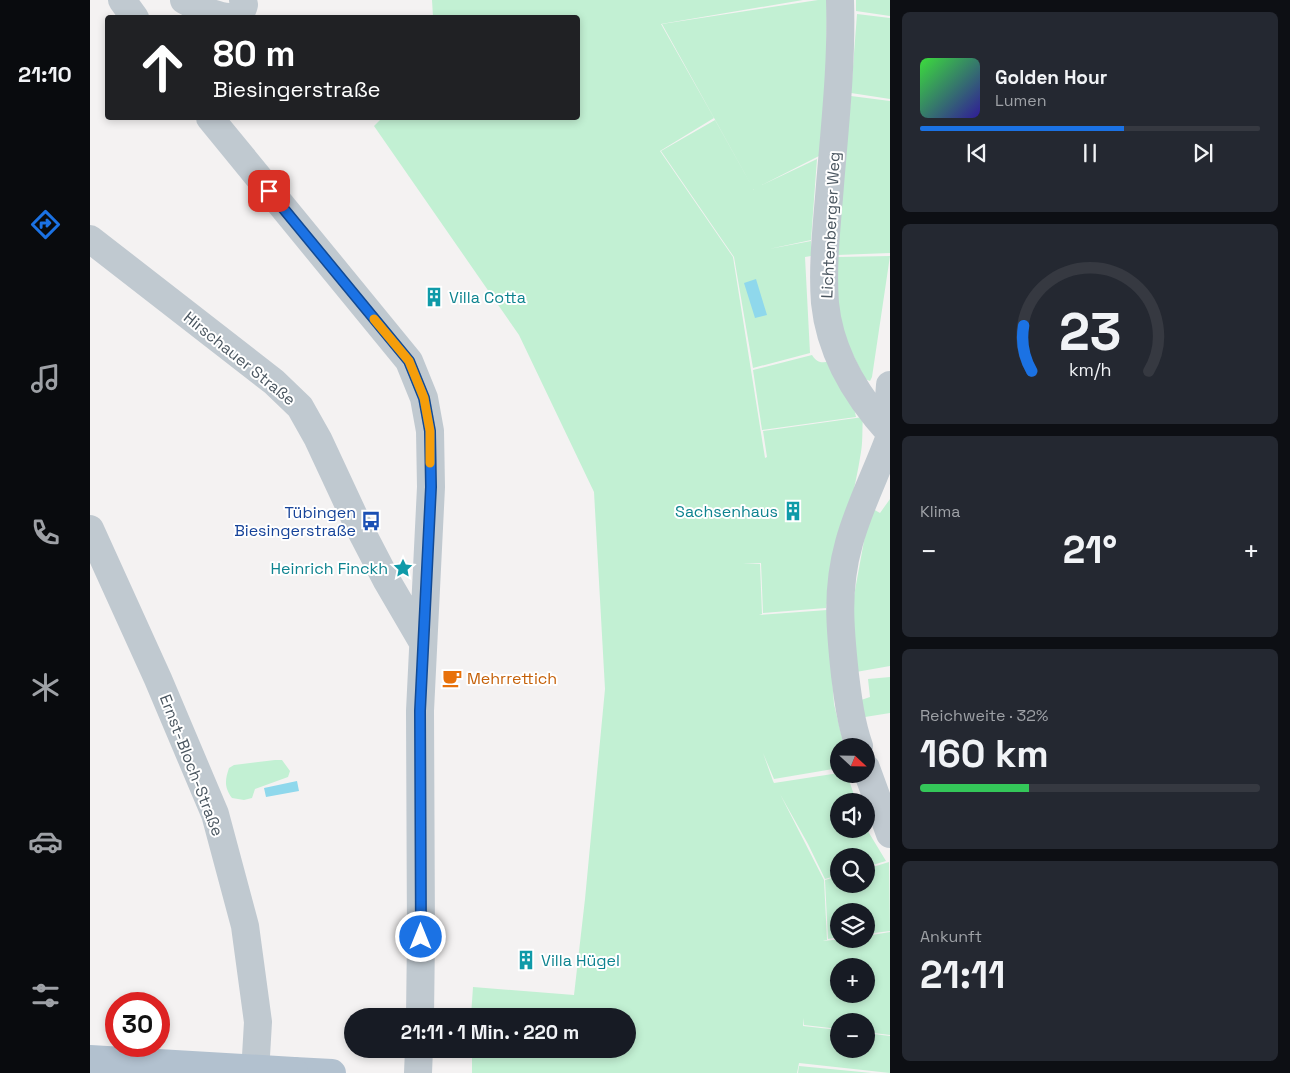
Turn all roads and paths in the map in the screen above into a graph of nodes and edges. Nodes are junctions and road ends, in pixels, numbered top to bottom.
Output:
1 (122, 0) edge
2 (184, 0) edge
3 (243, 0) edge
4 (840, 0) edge
5 (134, 15) edge
6 (222, 15) edge
7 (236, 15) edge
8 (212, 120) edge
9 (90, 240) edge
10 (890, 384) edge
11 (890, 422) edge
12 (890, 435) edge
13 (90, 528) edge
14 (422, 641) junction
15 (857, 738) edge
16 (871, 783) edge
17 (890, 834) edge
18 (420, 1008) edge
19 (419, 1058) edge
20 (90, 1059) edge
21 (254, 1073) edge
22 (332, 1073) edge
23 (418, 1073) edge

1 - 5 street
2 - 6 street
3 - 7 street
4 - 12 street, Lichtenberger Weg
8 - 14 street
9 - 14 street, Hirschauer Straße
10 - 11 street
12 - 15 street
13 - 21 street, Ernst-Bloch-Straße
14 - 18 street
16 - 17 street
19 - 23 street
20 - 22 main road, bridge

